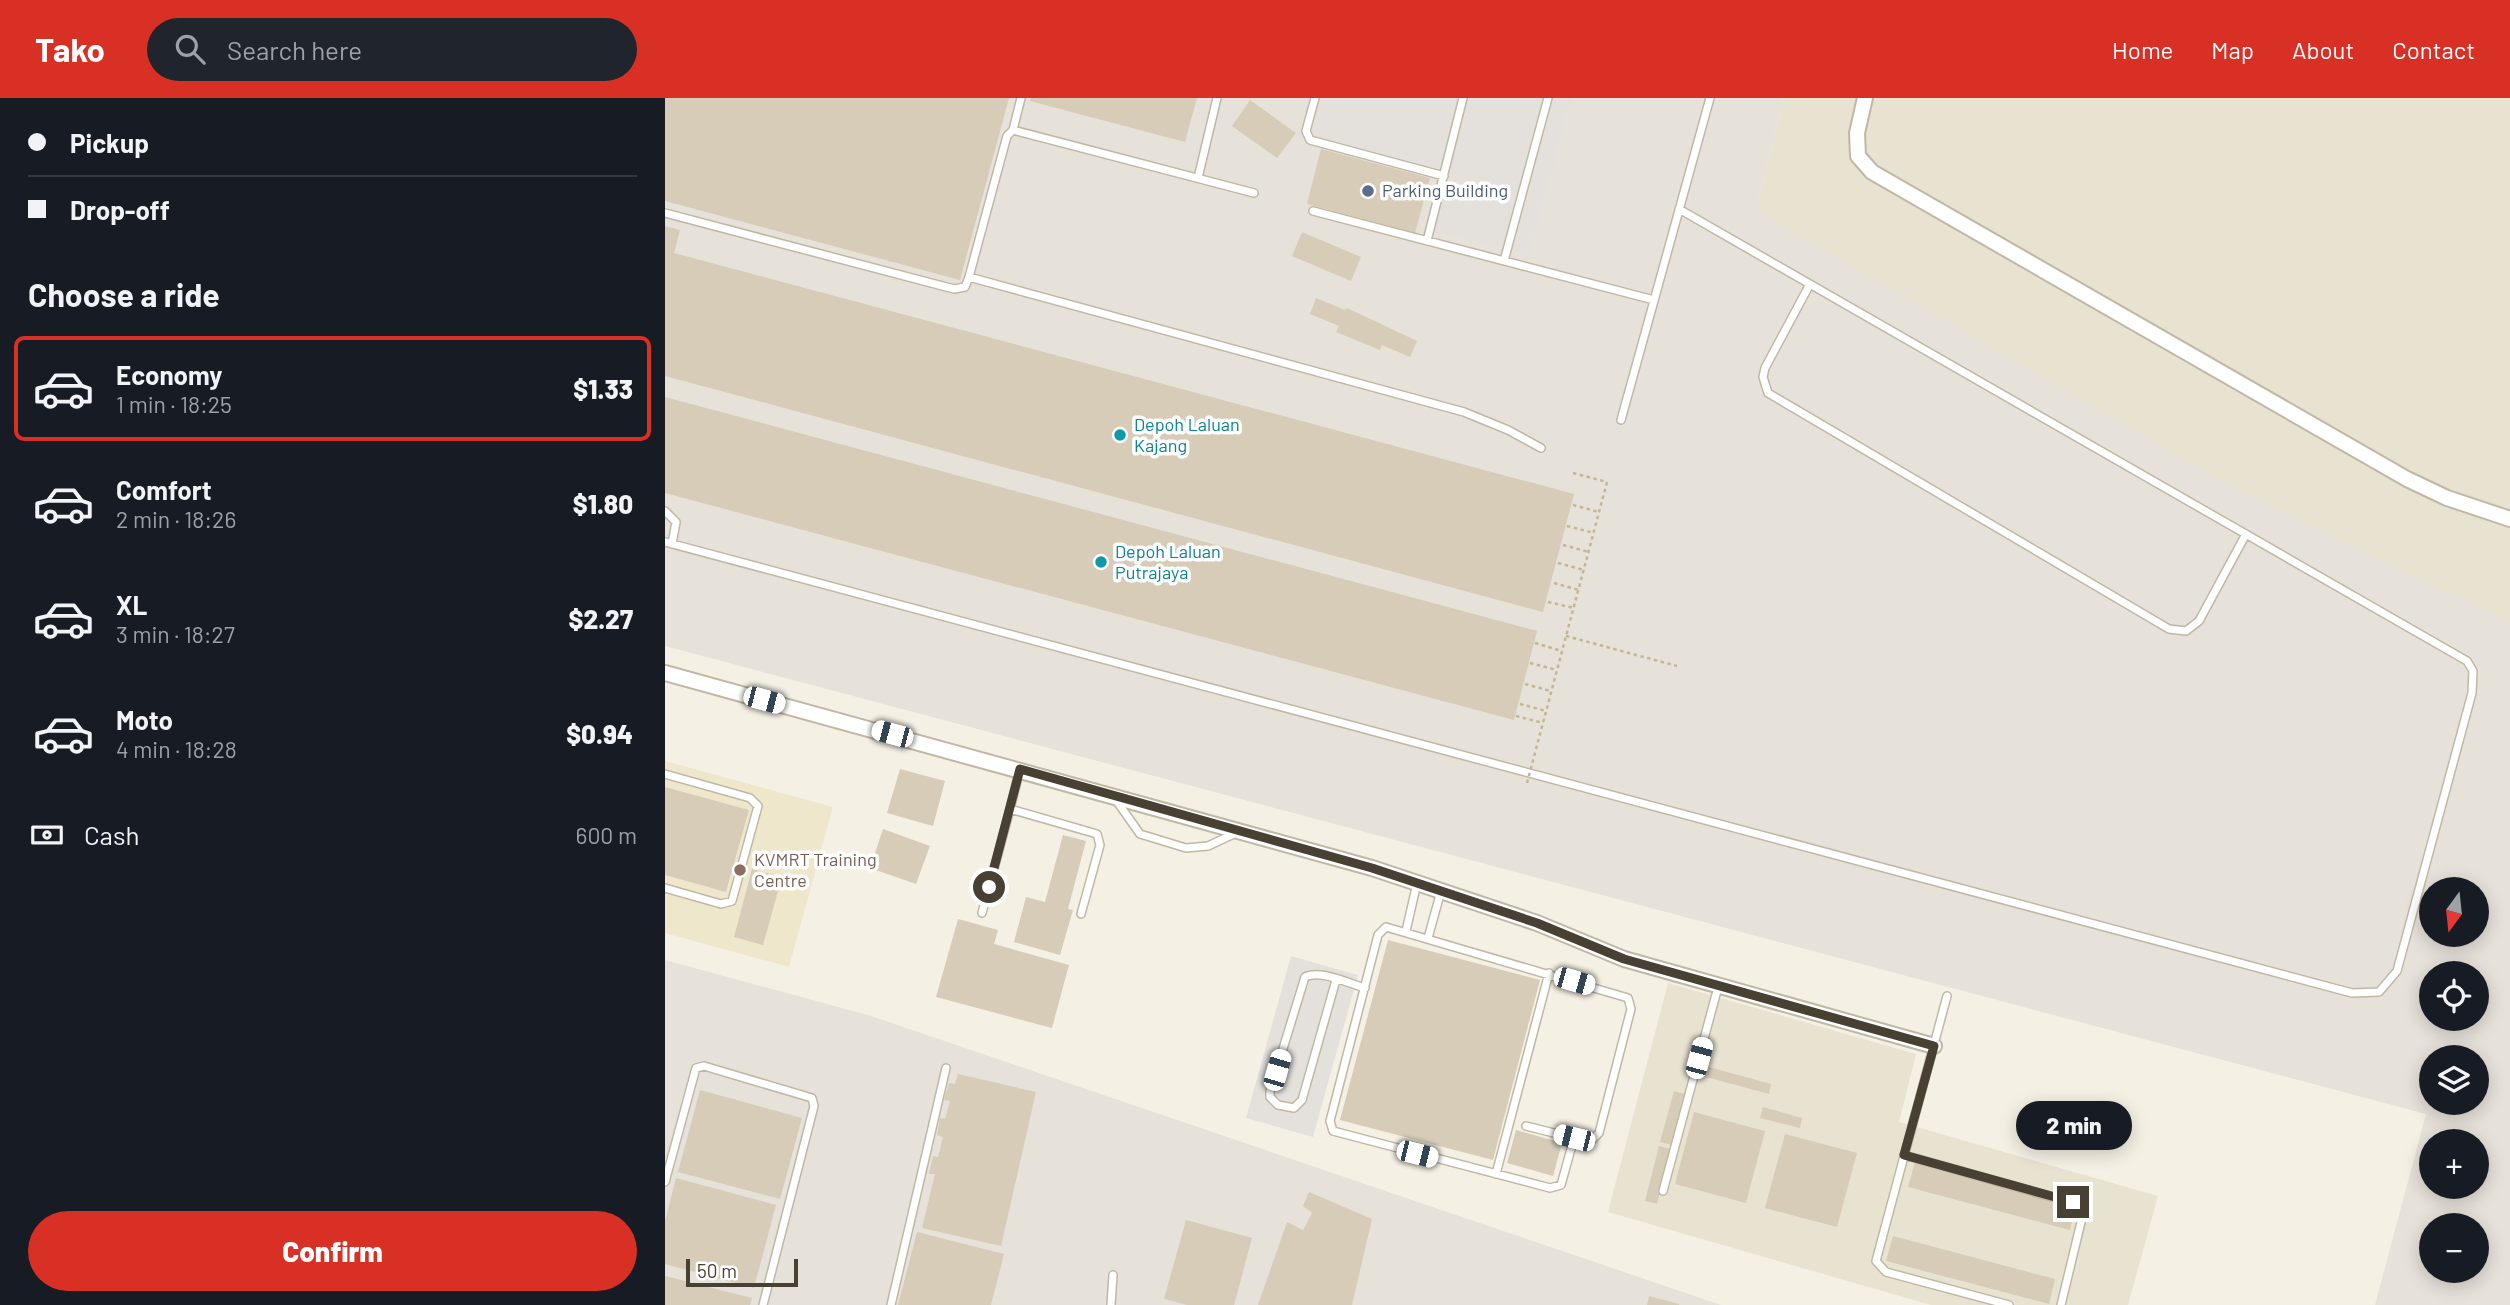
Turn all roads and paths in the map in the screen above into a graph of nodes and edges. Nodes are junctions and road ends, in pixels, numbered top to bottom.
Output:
1 (1021, 98) edge
2 (1217, 98) edge
3 (1315, 98) edge
4 (1464, 98) edge
5 (1548, 98) edge
6 (1710, 98) edge
7 (1865, 98) edge
8 (1013, 130) junction
9 (1444, 176) junction
10 (1198, 178) junction
11 (1254, 192) dead end
12 (1679, 209) junction
13 (1313, 211) dead end
14 (665, 213) edge
15 (1427, 241) junction
16 (1504, 261) junction
17 (969, 277) junction
18 (1810, 285) junction
19 (1654, 300) junction
20 (1621, 421) dead end
21 (1541, 448) dead end
22 (1573, 473) dead end
23 (1573, 505) dead end
24 (665, 511) edge
25 (1599, 512) junction
26 (2510, 519) edge
27 (1567, 526) dead end
28 (1594, 533) junction
29 (2246, 534) junction
30 (669, 543) edge
31 (1563, 545) dead end
32 (1589, 552) junction
33 (1558, 563) dead end
34 (1584, 570) junction
35 (1555, 583) dead end
36 (1579, 590) junction
37 (1548, 602) dead end
38 (1574, 608) junction
39 (1566, 636) junction
40 (1535, 643) dead end
41 (1562, 651) junction
42 (1531, 663) dead end
43 (1677, 666) dead end
44 (1557, 670) junction
45 (665, 673) edge
46 (1525, 684) dead end
47 (1551, 691) junction
48 (1520, 704) dead end
49 (1546, 711) junction
50 (1516, 716) dead end
51 (1543, 723) junction
52 (1020, 769) junction
53 (665, 774) edge
54 (1527, 783) dead end
55 (1114, 798) junction
56 (1010, 809) junction
57 (1239, 832) junction
58 (1417, 883) junction
59 (665, 888) edge
60 (1441, 890) junction
61 (982, 913) dead end
62 (1081, 914) dead end
63 (1406, 931) junction
64 (1428, 938) junction
65 (1549, 973) junction
66 (1336, 980) junction
67 (1718, 987) junction
68 (1366, 988) junction
69 (1947, 996) dead end
70 (1934, 1046) junction
71 (946, 1068) dead end
72 (1526, 1126) dead end
73 (1574, 1138) junction
74 (1904, 1155) junction
75 (1496, 1174) junction
76 (665, 1182) edge
77 (1663, 1191) dead end
78 (1113, 1275) dead end
79 (763, 1305) edge
80 (891, 1305) edge
81 (1111, 1305) edge
82 (2009, 1305) edge
83 (2061, 1305) edge

1 - 8 lane
2 - 10 lane
3 - 9 lane
4 - 9 lane
5 - 16 lane
6 - 12 lane
7 - 26 street
8 - 10 lane
8 - 17 lane
9 - 15 lane
10 - 11 lane
12 - 18 lane
12 - 19 lane
13 - 15 lane
14 - 17 lane
15 - 16 lane
16 - 19 lane
17 - 21 lane
18 - 29 lane
18 - 29 lane
19 - 20 lane
22 - 25 path, bridge
23 - 25 path
24 - 30 lane
25 - 28 path, bridge
27 - 28 path
28 - 32 path, bridge
29 - 30 lane
31 - 32 path
32 - 34 path, bridge
33 - 34 path
34 - 36 path, bridge
35 - 36 path
36 - 38 path, bridge
37 - 38 path
38 - 39 path, bridge
39 - 41 path, bridge
39 - 43 path
40 - 41 path
41 - 44 path, bridge
42 - 44 path
44 - 47 path, bridge
45 - 52 street
46 - 47 path
47 - 49 path, bridge
48 - 49 path
49 - 51 path, bridge
50 - 51 path
51 - 54 path, bridge
52 - 55 street
52 - 56 lane
53 - 59 lane
55 - 57 street
55 - 57 lane
56 - 61 lane
56 - 62 lane
57 - 58 street
58 - 60 street
58 - 63 lane
60 - 64 lane
60 - 67 street
63 - 64 lane
63 - 68 lane
64 - 65 lane
65 - 73 lane
65 - 75 lane
66 - 66 lane
66 - 68 lane
67 - 70 street
67 - 77 lane
68 - 75 lane
69 - 70 lane
70 - 74 lane
71 - 80 lane
72 - 73 lane
73 - 75 lane
74 - 82 lane
74 - 83 lane
76 - 79 lane
78 - 81 lane

